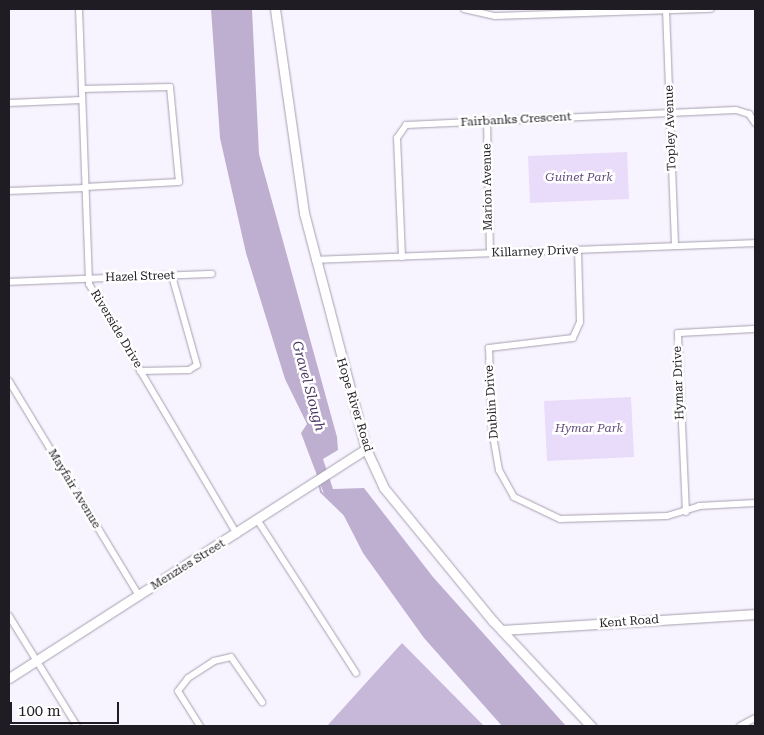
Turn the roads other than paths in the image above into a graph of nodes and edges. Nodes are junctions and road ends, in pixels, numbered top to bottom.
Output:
1 (79, 9) edge
2 (275, 9) edge
3 (464, 9) edge
4 (711, 9) edge
5 (666, 10) junction
6 (82, 89) junction
7 (82, 100) junction
8 (9, 103) edge
9 (670, 113) junction
10 (487, 121) junction
11 (755, 123) edge
12 (85, 187) junction
13 (9, 191) edge
14 (755, 243) edge
15 (675, 246) junction
16 (578, 250) junction
17 (490, 253) junction
18 (402, 256) junction
19 (315, 260) junction
20 (212, 274) dead end
21 (172, 276) junction
22 (89, 279) junction
23 (9, 282) edge
24 (755, 329) edge
25 (140, 371) junction
26 (9, 381) edge
27 (366, 450) junction
28 (755, 503) edge
29 (686, 512) junction
30 (258, 521) junction
31 (237, 534) junction
32 (139, 596) junction
33 (755, 614) edge
34 (9, 616) edge
35 (502, 630) junction
36 (37, 661) junction
37 (356, 673) dead end
38 (9, 678) edge
39 (262, 702) dead end
40 (755, 718) edge
41 (77, 726) edge
42 (200, 726) edge
43 (591, 726) edge
44 (740, 726) edge

1 - 6 street, Riverside Drive
2 - 19 street, Hope River Road
3 - 5 street
4 - 5 street
5 - 9 street, Topley Avenue
6 - 7 street, Riverside Drive
6 - 12 street
7 - 8 street
7 - 12 street, Riverside Drive
9 - 10 street, Fairbanks Crescent
9 - 11 street, Fairbanks Crescent
9 - 15 street, Topley Avenue
10 - 17 street, Marion Avenue
10 - 18 street, Fairbanks Crescent
12 - 13 street
12 - 22 street, Riverside Drive
14 - 15 street, Killarney Drive
15 - 16 street, Killarney Drive
16 - 17 street, Killarney Drive
16 - 29 street, Dublin Drive
17 - 18 street, Killarney Drive
18 - 19 street, Killarney Drive
19 - 27 street, Hope River Road
20 - 21 street, Hazel Street
21 - 22 street, Hazel Street
21 - 25 street
22 - 23 street, Hazel Street
22 - 25 street, Riverside Drive
24 - 29 street, Hymar Drive
25 - 31 street, Riverside Drive
26 - 32 street, Mayfair Avenue
27 - 30 street, Menzies Street
27 - 35 street, Hope River Road
28 - 29 street, Dublin Drive
30 - 31 street, Menzies Street
30 - 37 street
31 - 32 street, Menzies Street
32 - 36 street, Menzies Street
33 - 35 street, Kent Road
34 - 36 street
35 - 43 street, Hope River Road
36 - 38 street, Menzies Street
36 - 41 street
39 - 42 street
40 - 44 street

